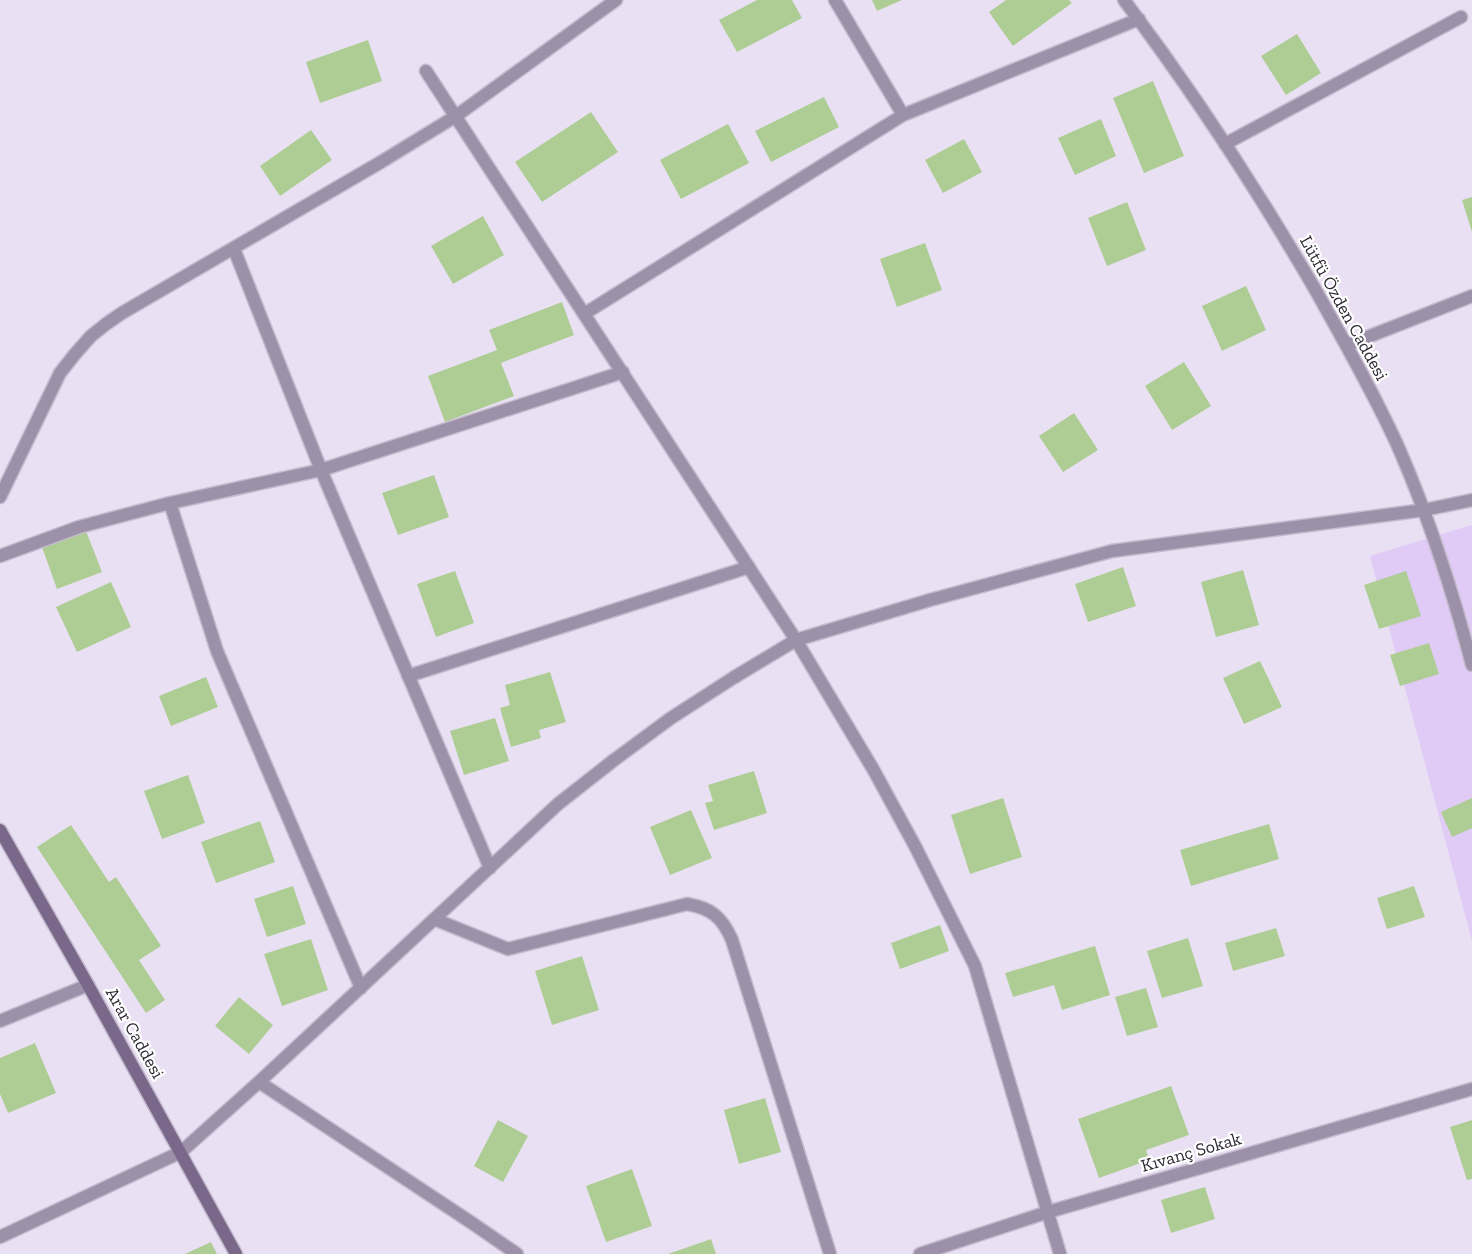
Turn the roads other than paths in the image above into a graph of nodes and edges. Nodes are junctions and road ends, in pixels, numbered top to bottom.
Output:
1 (616, 0) edge
2 (835, 0) edge
3 (1124, 0) edge
4 (1461, 17) dead end
5 (1138, 20) junction
6 (426, 71) dead end
7 (903, 115) junction
8 (456, 116) junction
9 (1225, 144) junction
10 (234, 249) junction
11 (1472, 296) edge
12 (584, 314) junction
13 (1347, 346) junction
14 (622, 372) junction
15 (321, 470) junction
16 (0, 497) edge
17 (1472, 500) edge
18 (170, 503) junction
19 (1424, 510) junction
20 (0, 556) edge
21 (749, 567) junction
22 (796, 640) junction
23 (1472, 665) edge
24 (408, 676) junction
25 (0, 830) edge
26 (490, 868) junction
27 (434, 919) junction
28 (88, 985) junction
29 (360, 988) junction
30 (0, 1021) edge
31 (259, 1082) junction
32 (1472, 1089) edge
33 (181, 1152) junction
34 (1048, 1212) junction
35 (0, 1237) edge
36 (236, 1254) edge
37 (517, 1254) edge
38 (830, 1254) edge
39 (920, 1254) edge
40 (1060, 1254) edge

1 - 8 street
2 - 7 street
3 - 5 street, Lütfü Özden Caddesi
4 - 9 street
5 - 7 street
5 - 9 street, Lütfü Özden Caddesi
6 - 8 street
7 - 12 street
8 - 10 street
8 - 12 street
9 - 13 street, Lütfü Özden Caddesi
10 - 15 street
10 - 16 street
11 - 13 street
12 - 14 street
13 - 19 street, Lütfü Özden Caddesi
14 - 15 street
14 - 21 street
15 - 18 street
15 - 24 street
17 - 19 street
18 - 20 street
18 - 29 street
19 - 22 street
19 - 23 street, Lütfü Özden Caddesi
21 - 22 street
21 - 24 street
22 - 26 street
22 - 34 street
24 - 26 street
25 - 28 street, Arar Caddesi
26 - 27 street
27 - 29 street
27 - 38 street
28 - 30 street
28 - 33 street, Arar Caddesi
29 - 31 street
31 - 33 street
31 - 37 street
32 - 34 street, Kıvanç Sokak
33 - 35 street
33 - 36 street, Arar Caddesi
34 - 39 street, Kıvanç Sokak
34 - 40 street

